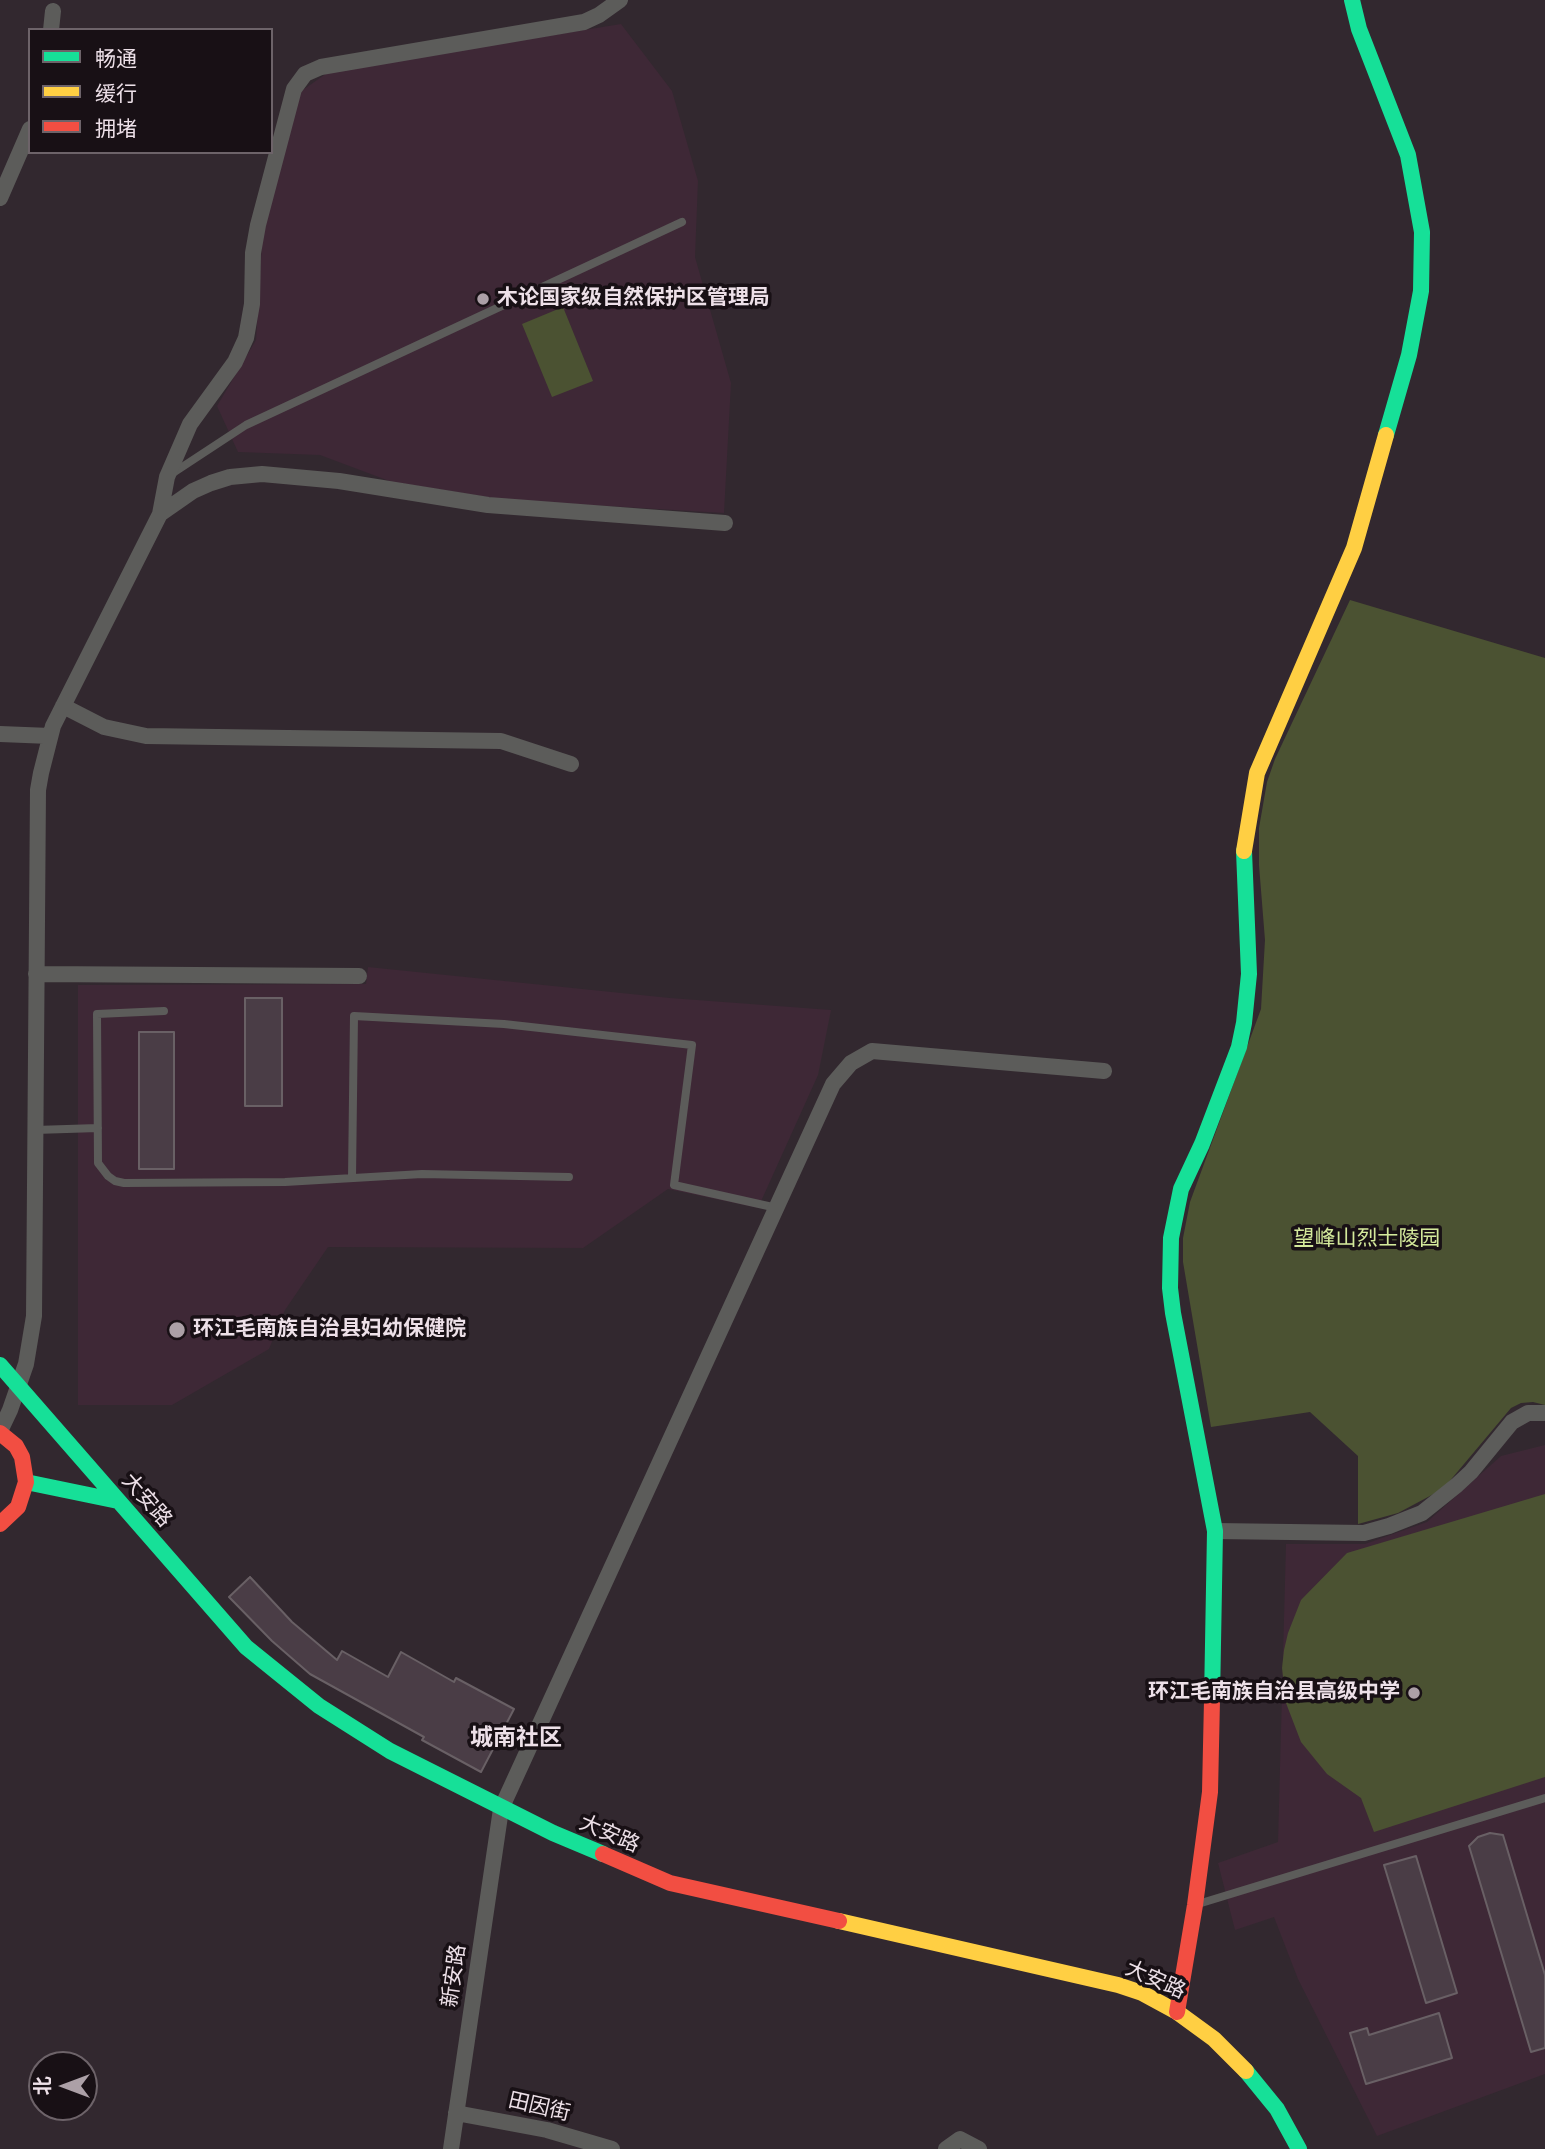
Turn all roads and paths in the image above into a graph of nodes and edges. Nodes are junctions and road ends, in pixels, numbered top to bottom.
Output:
1 (620, 0) edge
2 (1352, 0) edge
3 (53, 10) dead end
4 (51, 28) edge
5 (28, 134) edge
6 (0, 198) edge
7 (682, 222) dead end
8 (167, 477) junction
9 (160, 514) junction
10 (725, 523) dead end
11 (63, 706) junction
12 (0, 734) edge
13 (50, 736) junction
14 (571, 764) dead end
15 (36, 974) junction
16 (359, 976) dead end
17 (164, 1011) dead end
18 (1104, 1071) dead end
19 (98, 1128) junction
20 (35, 1130) junction
21 (569, 1177) dead end
22 (352, 1178) junction
23 (777, 1208) junction
24 (0, 1365) edge
25 (19, 1387) junction
26 (1545, 1413) edge
27 (0, 1432) edge
28 (26, 1482) junction
29 (118, 1501) junction
30 (0, 1524) edge
31 (1215, 1531) junction
32 (1545, 1798) edge
33 (501, 1809) junction
34 (1195, 1905) junction
35 (1177, 2012) junction
36 (456, 2113) junction
37 (451, 2149) edge
38 (612, 2149) edge
39 (946, 2149) edge
40 (979, 2149) edge
41 (1299, 2149) edge

1 - 8 street
2 - 31 street
3 - 4 street
5 - 6 street
7 - 8 lane
8 - 9 street
9 - 10 street
9 - 11 street
11 - 13 street
11 - 14 street
12 - 13 street
13 - 15 street
15 - 16 street
15 - 20 street
17 - 19 lane
18 - 23 street, 新安路
19 - 20 lane
19 - 22 lane
20 - 25 street
21 - 22 lane
22 - 23 lane
23 - 33 street, 新安路
24 - 25 street, 大安路
25 - 27 street
25 - 29 street, 大安路
26 - 31 street
27 - 28 street
28 - 29 street
28 - 30 street
29 - 33 street, 大安路
31 - 34 street
32 - 34 lane
33 - 35 street, 大安路
33 - 36 street, 新安路
34 - 35 street
35 - 41 street, 大安路
36 - 37 street, 新安路
36 - 38 street, 田因街
39 - 40 street

